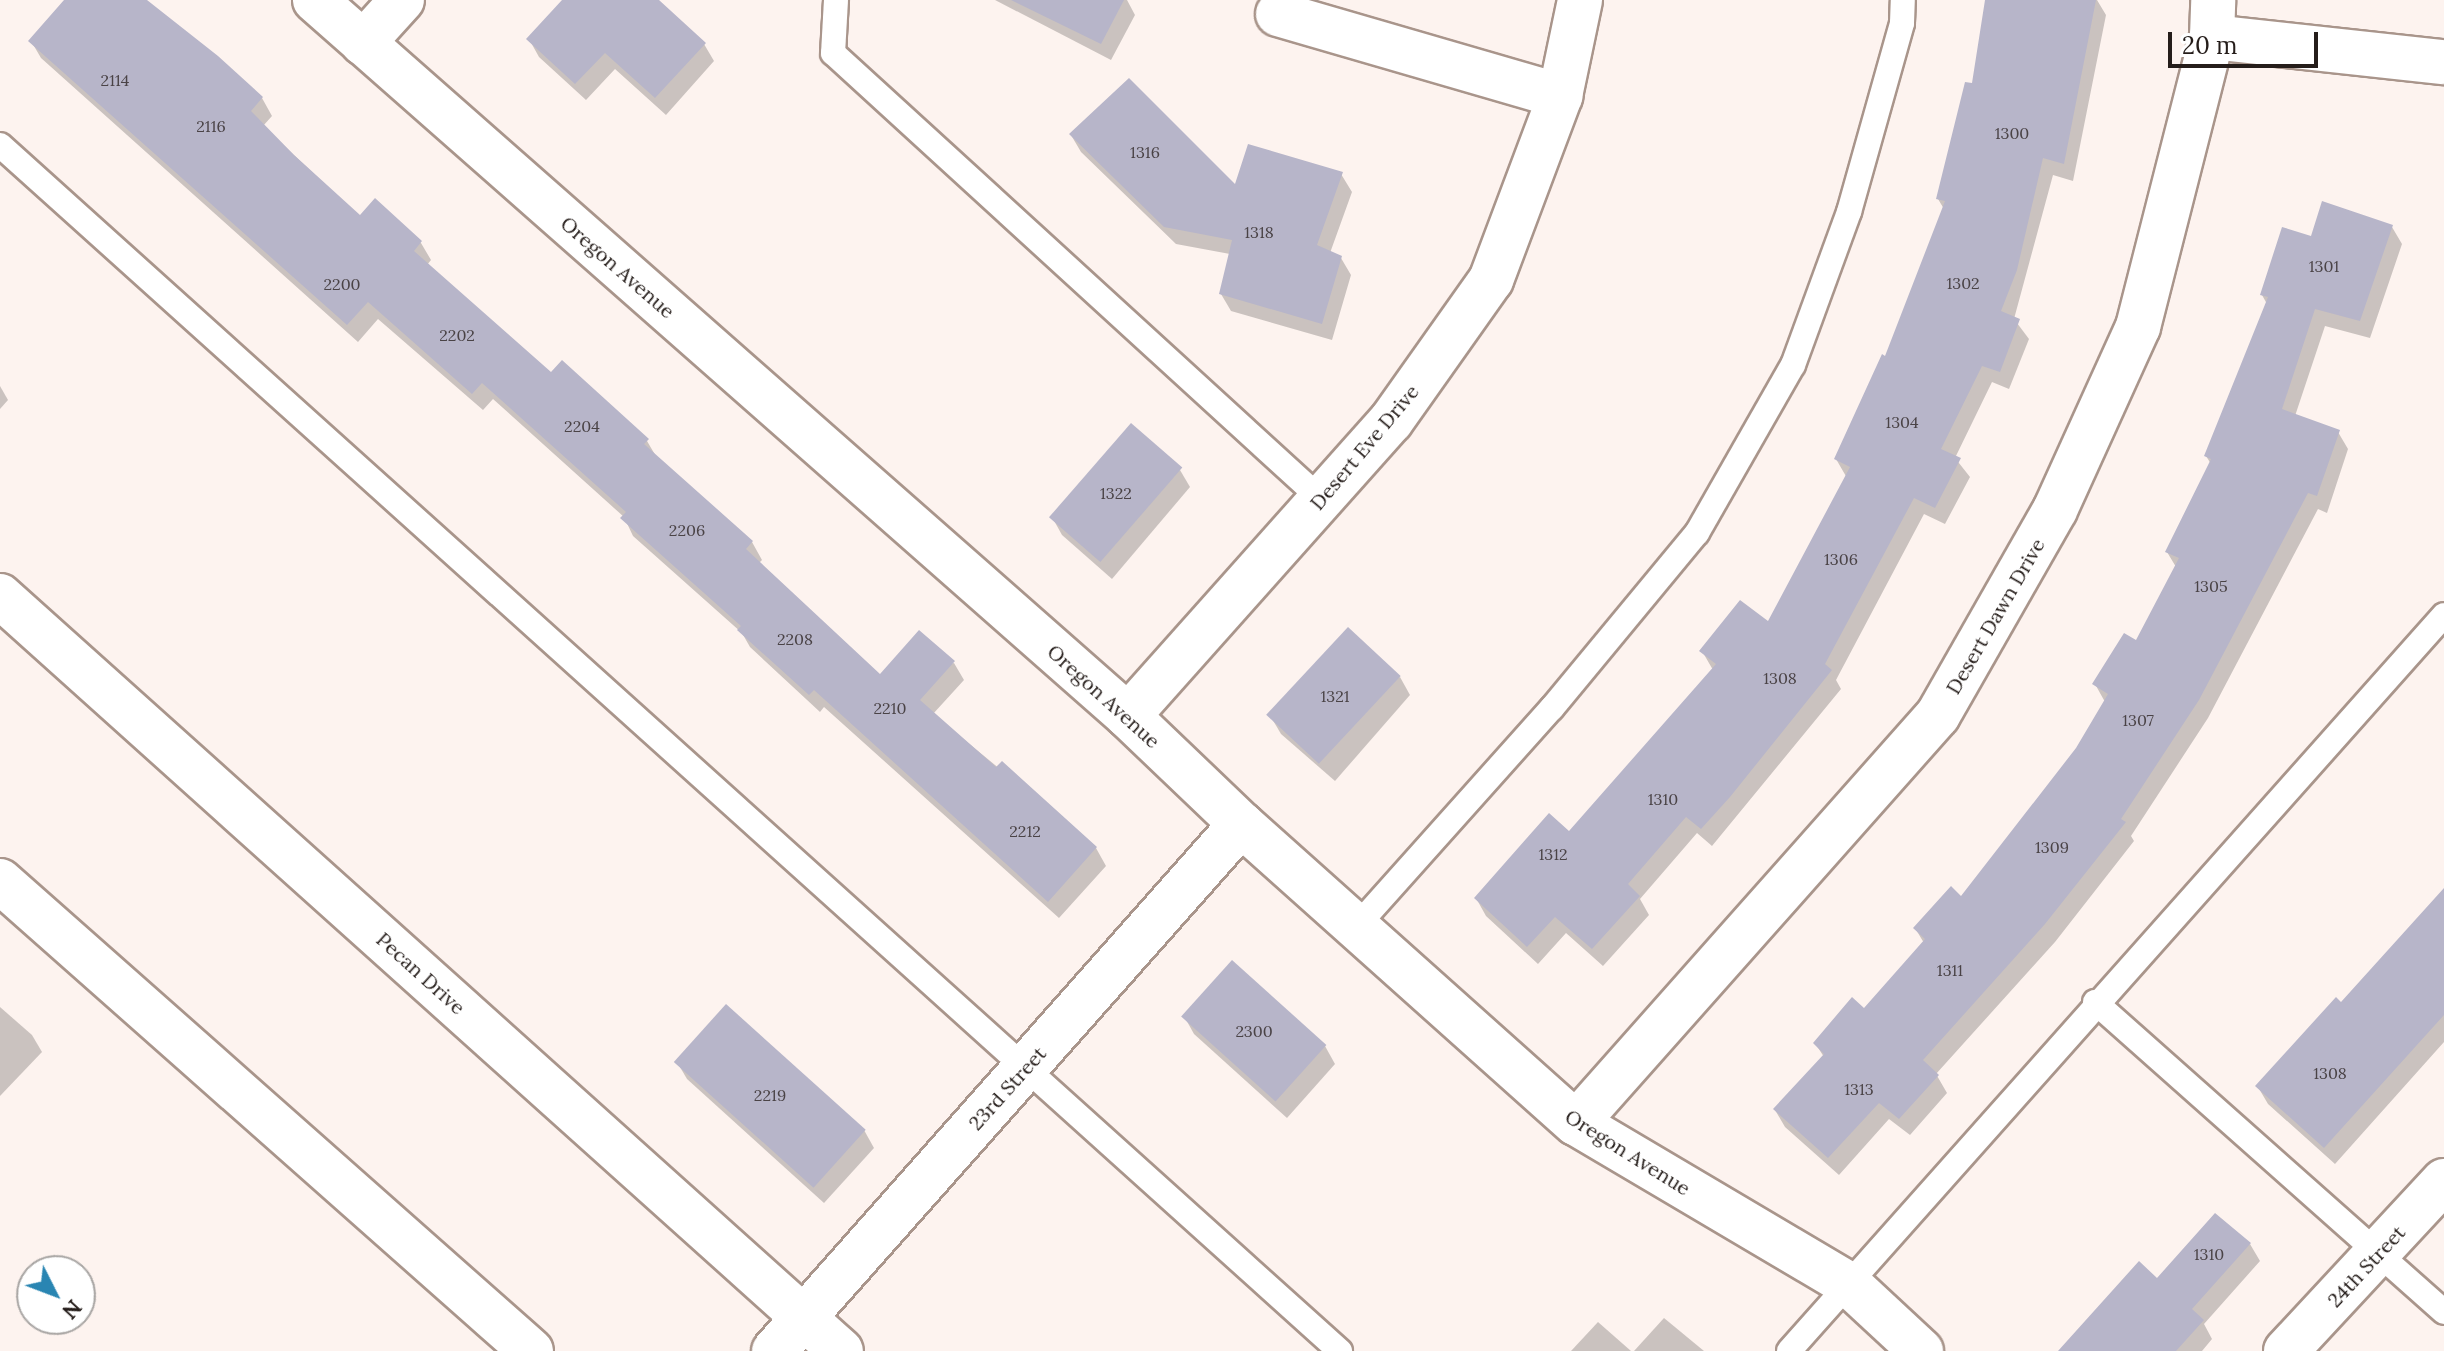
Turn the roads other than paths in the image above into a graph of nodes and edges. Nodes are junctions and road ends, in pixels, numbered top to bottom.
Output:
1 (315, 0) edge
2 (402, 0) edge
3 (836, 0) edge
4 (1580, 0) edge
5 (1903, 0) edge
6 (1279, 7) edge
7 (2212, 19) edge
8 (363, 43) junction
9 (2444, 62) edge
10 (1560, 96) junction
11 (0, 145) edge
12 (1321, 499) junction
13 (0, 596) edge
14 (2444, 615) edge
15 (1128, 716) junction
16 (1241, 824) junction
17 (0, 881) edge
18 (1356, 927) junction
19 (2095, 1002) junction
20 (1025, 1067) junction
21 (1576, 1123) junction
22 (2444, 1181) edge
23 (2377, 1255) junction
24 (1850, 1285) junction
25 (2444, 1312) edge
26 (804, 1317) junction
27 (531, 1351) edge
28 (774, 1351) edge
29 (841, 1351) edge
30 (1340, 1351) edge
31 (1789, 1351) edge
32 (1921, 1351) edge
33 (2286, 1351) edge

1 - 8 street, Oregon Avenue
2 - 8 street
3 - 12 lane
4 - 10 street, Desert Eve Drive
5 - 18 lane
6 - 10 street
7 - 9 street
7 - 21 street, Desert Dawn Drive
8 - 15 street, Oregon Avenue
10 - 12 street, Desert Eve Drive
11 - 20 lane
12 - 15 street, Desert Eve Drive
13 - 26 street, Pecan Drive
14 - 19 lane
15 - 16 street, Oregon Avenue
16 - 18 street, Oregon Avenue
16 - 20 street, 23rd Street
17 - 27 street
18 - 21 street, Oregon Avenue
19 - 23 lane
19 - 24 lane
20 - 26 street, 23rd Street
20 - 30 lane
21 - 24 street, Oregon Avenue
22 - 23 street, 24th Street
23 - 25 lane
23 - 33 street, 24th Street
24 - 31 lane
24 - 32 street, Oregon Avenue
26 - 28 street, 23rd Street
26 - 29 street, Pecan Drive

